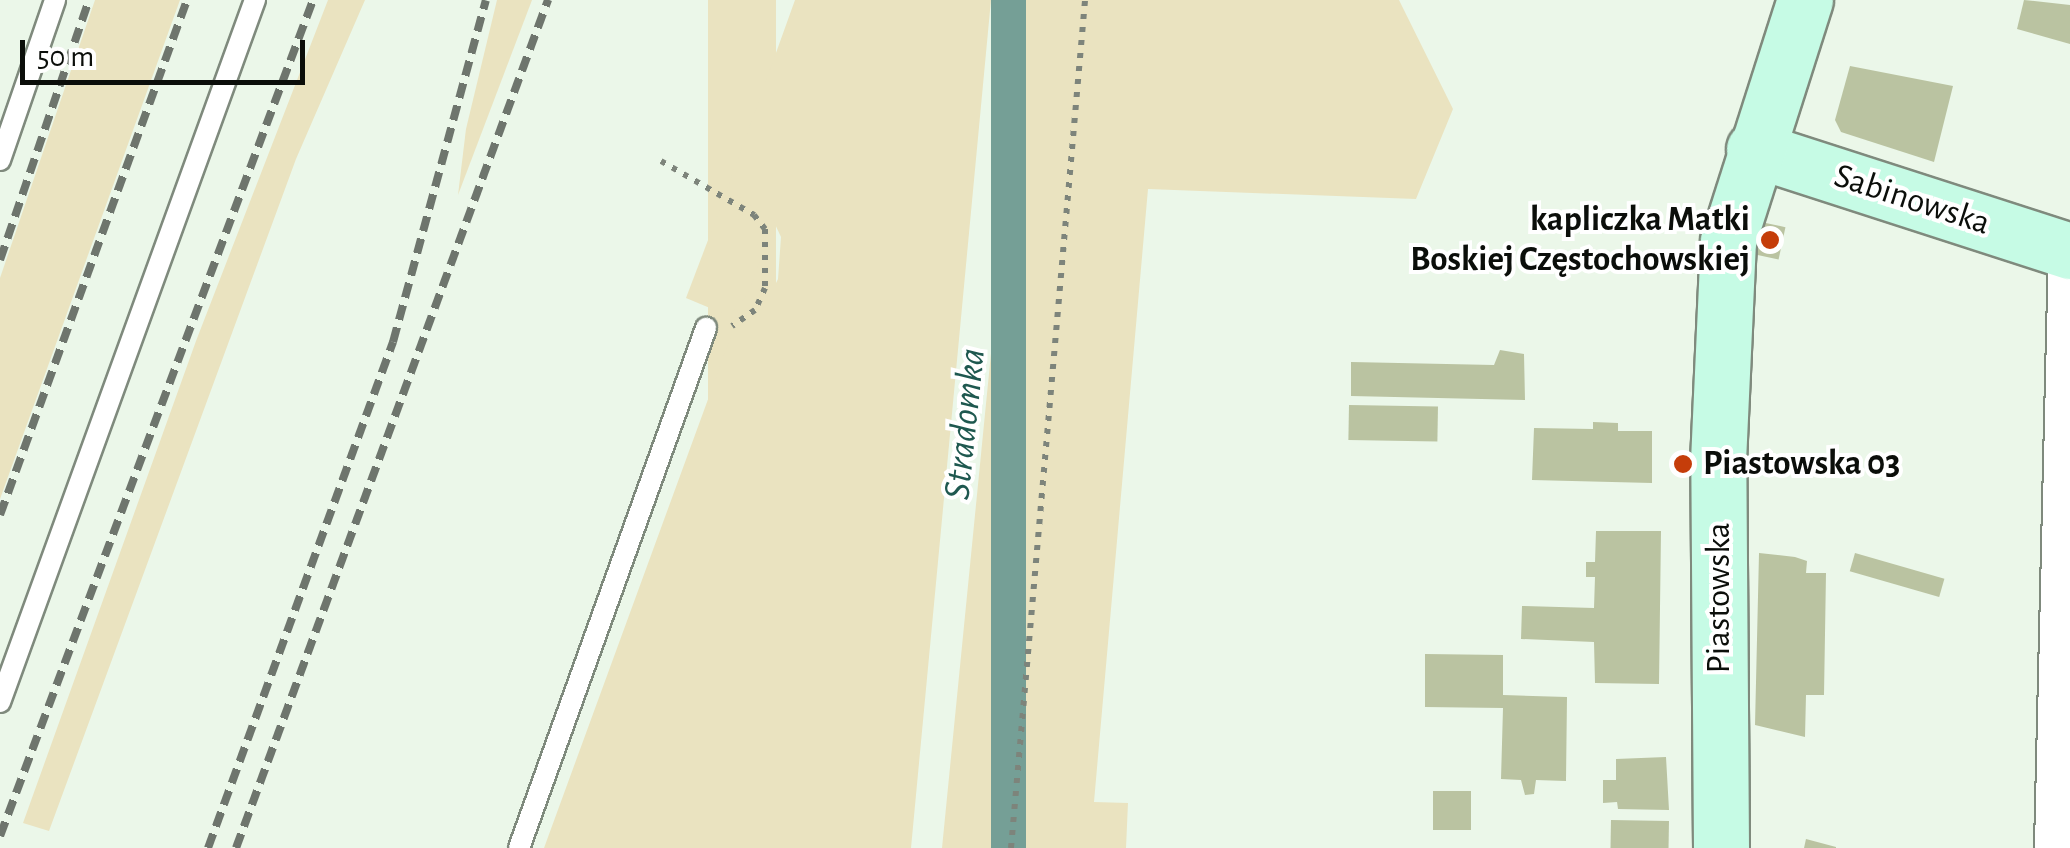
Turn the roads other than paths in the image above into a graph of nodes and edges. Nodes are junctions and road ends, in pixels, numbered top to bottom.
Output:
1 (55, 0) edge
2 (255, 0) edge
3 (1805, 0) edge
4 (1754, 149) junction
5 (0, 160) edge
6 (2070, 251) edge
7 (706, 328) road end
8 (0, 702) edge
9 (519, 848) edge
10 (1721, 848) edge
11 (2056, 848) edge

1 - 5 lane
2 - 8 lane
3 - 4 street, Piastowska
4 - 6 street, Sabinowska
4 - 10 street, Piastowska
6 - 11 street
7 - 9 lane

